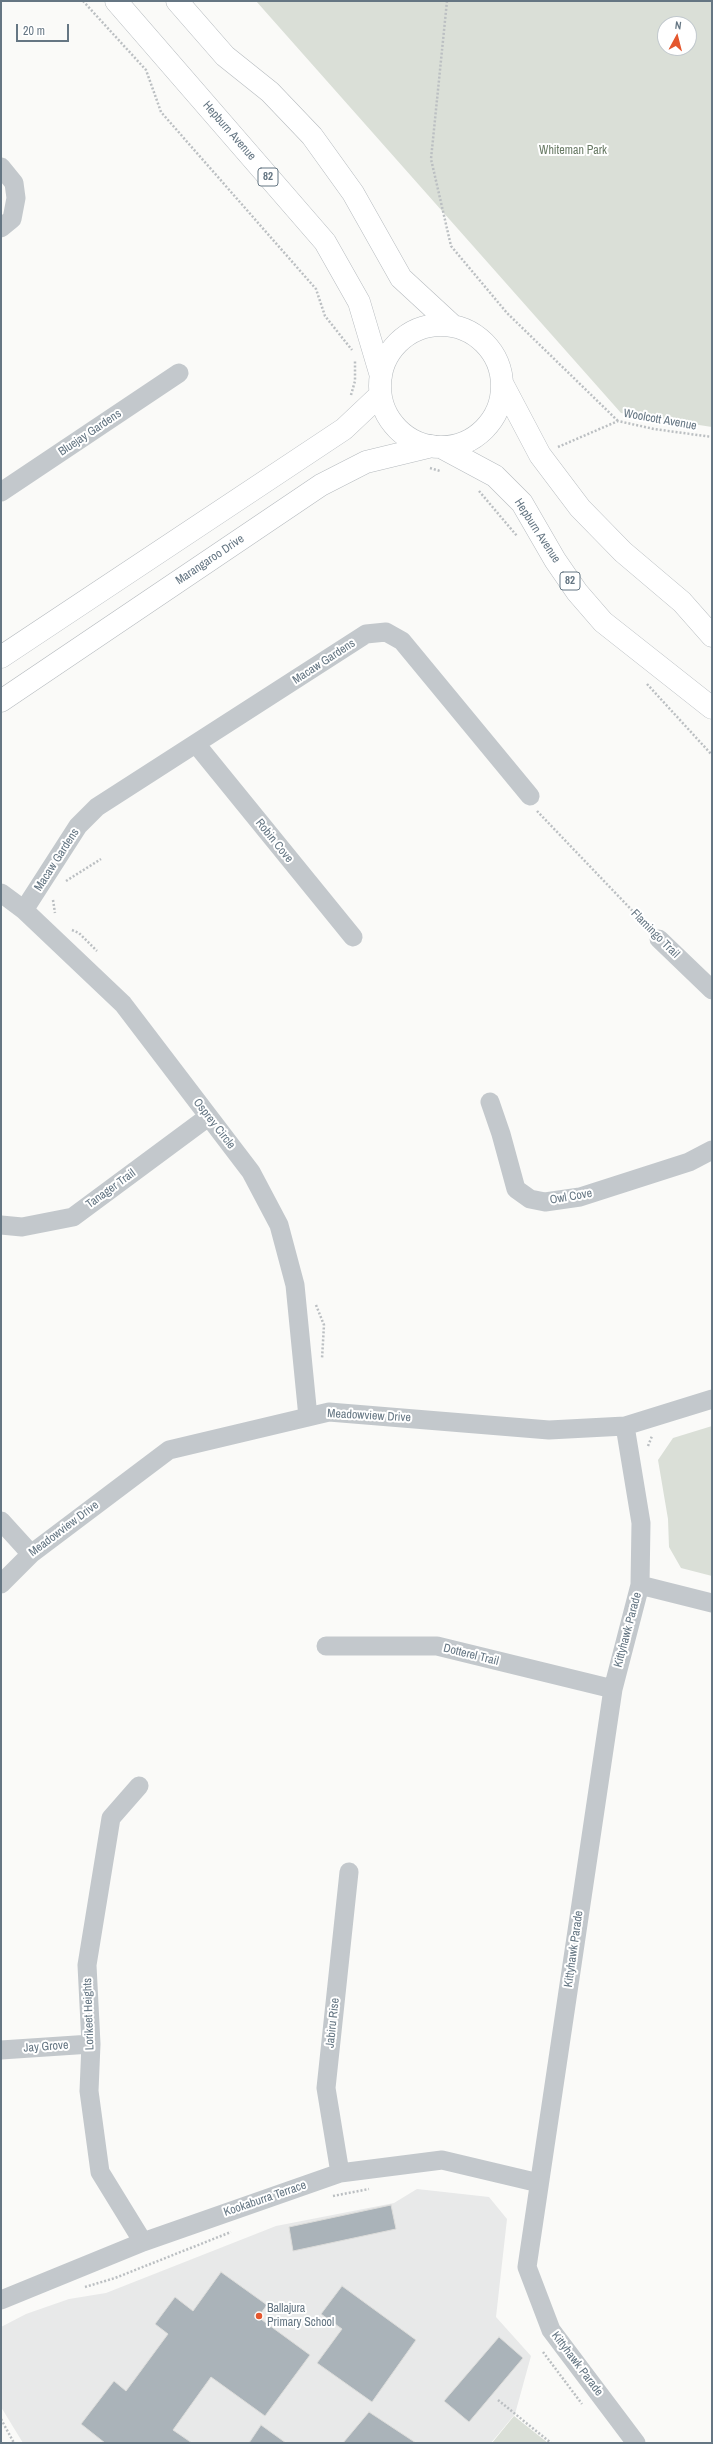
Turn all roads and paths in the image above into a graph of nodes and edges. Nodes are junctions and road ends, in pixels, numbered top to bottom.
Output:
1 (83, 1) edge
2 (116, 1) edge
3 (177, 1) edge
4 (447, 1) edge
5 (1, 167) edge
6 (1, 228) edge
7 (454, 326) junction
8 (355, 354) dead end
9 (178, 373) dead end
10 (502, 383) junction
11 (380, 386) junction
12 (618, 421) junction
13 (712, 437) edge
14 (436, 446) junction
15 (540, 456) junction
16 (423, 469) dead end
17 (444, 472) dead end
18 (475, 487) dead end
19 (1, 492) edge
20 (519, 539) dead end
21 (712, 636) edge
22 (1, 656) edge
23 (646, 682) dead end
24 (1, 701) edge
25 (712, 708) edge
26 (196, 744) junction
27 (712, 754) edge
28 (530, 796) joint
29 (101, 860) dead end
30 (64, 882) dead end
31 (1, 893) edge
32 (54, 897) dead end
33 (24, 910) junction
34 (57, 917) dead end
35 (65, 927) dead end
36 (353, 938) dead end
37 (659, 939) joint
38 (101, 956) dead end
39 (712, 990) edge
40 (490, 1102) dead end
41 (208, 1117) junction
42 (712, 1150) edge
43 (1, 1225) edge
44 (315, 1297) dead end
45 (321, 1367) dead end
46 (712, 1399) edge
47 (308, 1417) junction
48 (625, 1426) junction
49 (653, 1434) dead end
50 (647, 1451) dead end
51 (1, 1521) edge
52 (31, 1554) junction
53 (1, 1584) edge
54 (640, 1585) junction
55 (712, 1603) edge
56 (326, 1646) dead end
57 (613, 1689) junction
58 (139, 1786) dead end
59 (349, 1872) dead end
60 (91, 2044) junction
61 (1, 2050) edge
62 (340, 2173) junction
63 (539, 2182) junction
64 (373, 2188) dead end
65 (329, 2197) dead end
66 (238, 2230) dead end
67 (143, 2242) junction
68 (80, 2288) dead end
69 (1, 2300) edge
70 (540, 2346) dead end
71 (498, 2400) dead end
72 (586, 2409) dead end
73 (1, 2419) edge
74 (14, 2443) edge
75 (551, 2443) edge
76 (636, 2443) edge

1 - 8 path
2 - 11 main road, Hepburn Avenue / 82
3 - 7 main road
4 - 12 path
5 - 6 street
7 - 10 main road
7 - 11 main road
9 - 19 street, Bluejay Gardens
10 - 14 main road
10 - 15 main road
11 - 14 main road, 82
11 - 22 main road
12 - 13 path, Woolcott Avenue
12 - 15 path, Woolcott Avenue
14 - 24 main road, Marangaroo Drive
14 - 25 main road, Hepburn Avenue / 82
15 - 21 main road
16 - 17 path
18 - 20 path
23 - 27 path
26 - 28 street, Macaw Gardens
26 - 33 street, Macaw Gardens
26 - 36 street, Robin Cove
28 - 37 path, Flamingo Trail
29 - 30 path
31 - 33 street, Osprey Circle
32 - 34 path
33 - 41 street, Osprey Circle
35 - 38 path
37 - 39 street, Flamingo Trail
40 - 42 street, Owl Cove
41 - 43 street, Tanager Trail
41 - 47 street, Osprey Circle
44 - 45 path
46 - 48 street, Meadowview Drive
47 - 48 street, Meadowview Drive
47 - 52 street, Meadowview Drive
48 - 54 street, Kittyhawk Parade
49 - 50 path
51 - 52 street
52 - 53 street, Meadowview Drive
54 - 55 street
54 - 57 street, Kittyhawk Parade
56 - 57 street, Dotterel Trail
57 - 63 street, Kittyhawk Parade
58 - 60 street, Lorikeet Heights
59 - 62 street, Jabiru Rise
60 - 61 street, Jay Grove
60 - 67 street, Lorikeet Heights
62 - 63 street, Kookaburra Terrace
62 - 67 street, Kookaburra Terrace
63 - 76 street, Kittyhawk Parade
64 - 65 path
66 - 68 path
67 - 69 street, Kookaburra Terrace
70 - 72 path
71 - 75 path
73 - 74 path

